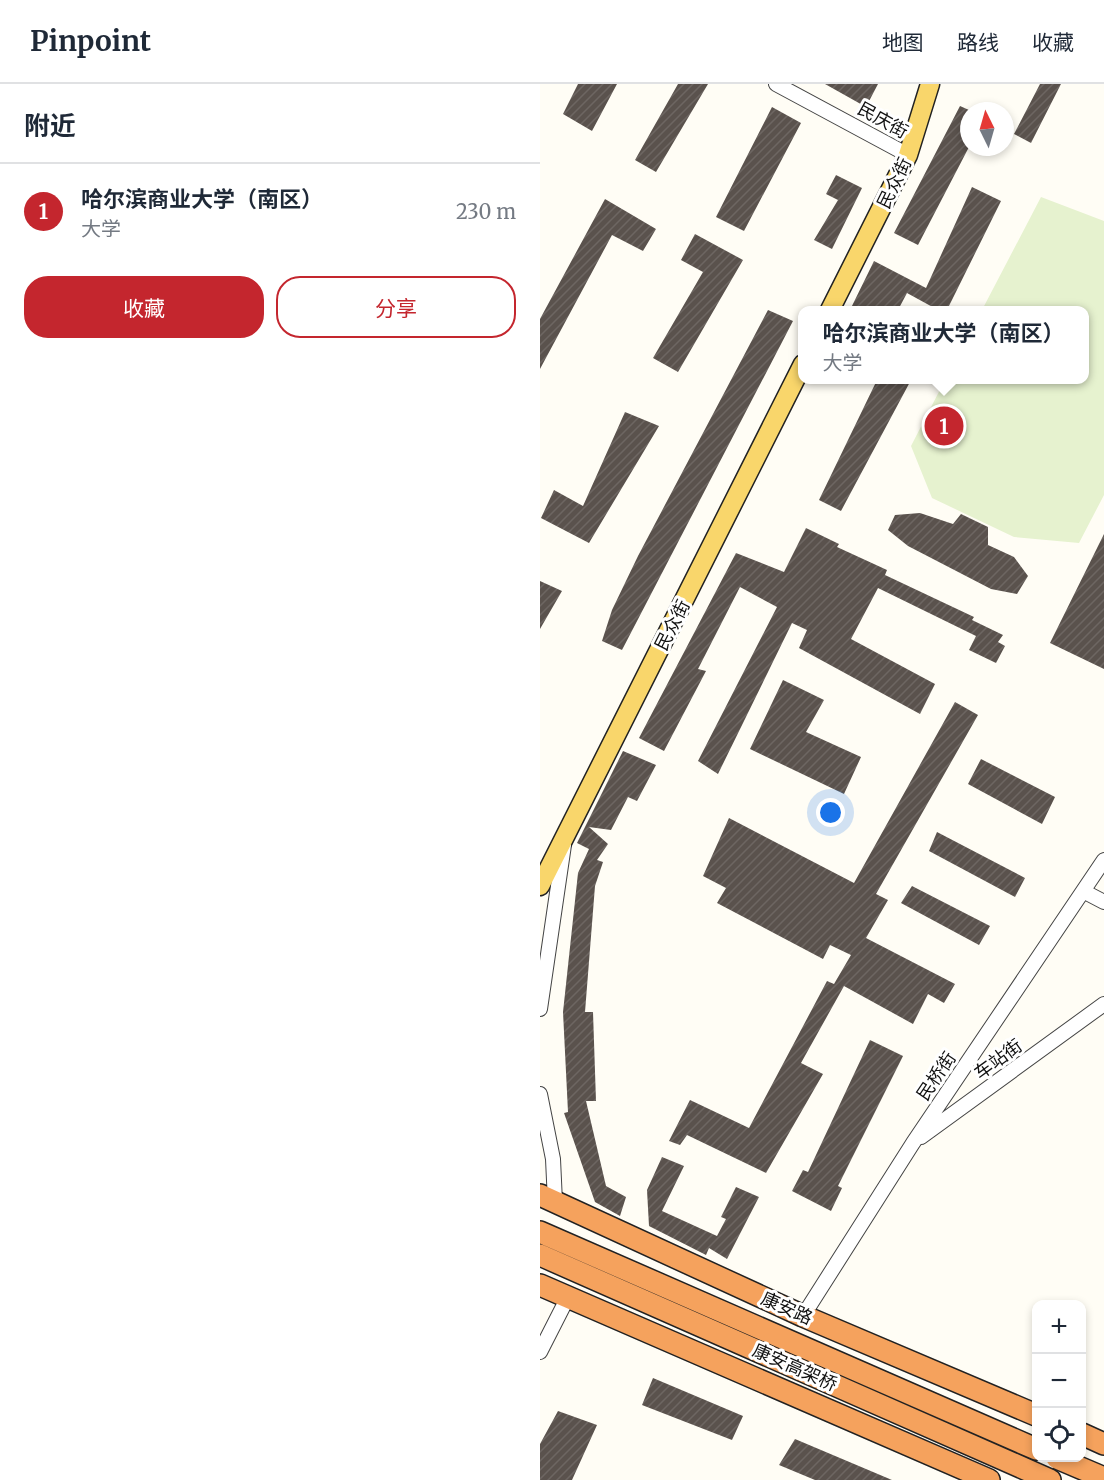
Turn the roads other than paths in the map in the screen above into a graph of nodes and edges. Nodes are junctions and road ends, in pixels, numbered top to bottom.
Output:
1 (776, 84) edge
2 (930, 84) edge
3 (908, 154) junction
4 (832, 306) edge
5 (798, 374) edge
6 (565, 836) junction
7 (1104, 860) edge
8 (540, 886) edge
9 (1083, 891) junction
10 (1104, 902) edge
11 (1104, 1004) edge
12 (540, 1010) edge
13 (540, 1094) edge
14 (913, 1143) junction
15 (547, 1198) edge
16 (540, 1232) edge
17 (540, 1255) edge
18 (540, 1285) edge
19 (568, 1298) junction
20 (803, 1316) junction
21 (540, 1352) edge
22 (1032, 1413) edge
23 (1086, 1436) edge
24 (1104, 1443) edge
25 (1032, 1447) edge
26 (1066, 1462) edge
27 (1104, 1478) edge
28 (989, 1480) edge
29 (1050, 1480) edge

1 - 3 street, 民庆街
2 - 3 main road, 民众街
3 - 4 main road, 民众街
5 - 6 main road, 民众街
6 - 8 main road, 民众街
6 - 12 street
7 - 9 street, 民桥街
9 - 10 street
9 - 14 street, 民桥街
11 - 14 street, 车站街
13 - 15 street
14 - 20 street, 民桥街
15 - 20 highway, 康安路
16 - 25 highway, 康安高架桥
17 - 29 highway, 康安高架桥
18 - 19 highway
19 - 21 street
19 - 28 highway
20 - 22 highway, 康安路
23 - 24 highway
26 - 27 highway, bridge

